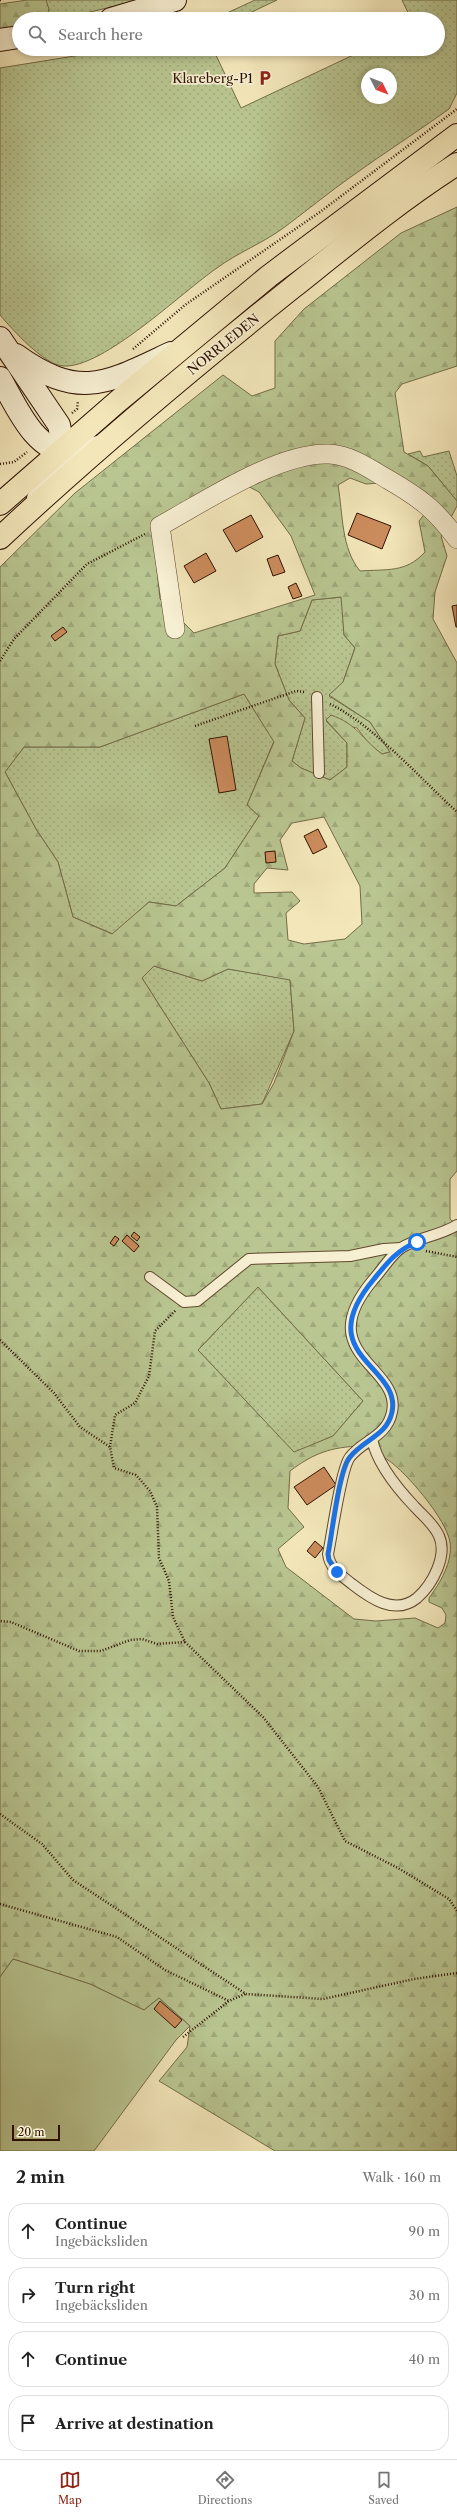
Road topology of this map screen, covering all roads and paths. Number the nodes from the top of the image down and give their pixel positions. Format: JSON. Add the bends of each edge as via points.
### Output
{"nodes":[{"id":1,"x":175,"y":0,"type":"edge"},
{"id":2,"x":134,"y":12,"type":"edge"},
{"id":3,"x":12,"y":38,"type":"edge"},
{"id":4,"x":0,"y":40,"type":"edge"},
{"id":5,"x":457,"y":109,"type":"edge"},
{"id":6,"x":457,"y":135,"type":"edge"},
{"id":7,"x":457,"y":164,"type":"edge"},
{"id":8,"x":4,"y":344,"type":"edge"},
{"id":9,"x":181,"y":349,"type":"junction"},
{"id":10,"x":129,"y":351,"type":"dead end"},
{"id":11,"x":0,"y":378,"type":"edge"},
{"id":12,"x":79,"y":384,"type":"junction"},
{"id":13,"x":59,"y":425,"type":"junction"},
{"id":14,"x":41,"y":440,"type":"junction"},
{"id":15,"x":98,"y":447,"type":"junction"},
{"id":16,"x":60,"y":451,"type":"junction"},
{"id":17,"x":0,"y":464,"type":"edge"},
{"id":18,"x":0,"y":504,"type":"edge"},
{"id":19,"x":31,"y":509,"type":"junction"},
{"id":20,"x":160,"y":526,"type":"junction"},
{"id":21,"x":0,"y":538,"type":"edge"},
{"id":22,"x":457,"y":539,"type":"edge"},
{"id":23,"x":175,"y":629,"type":"dead end"},
{"id":24,"x":0,"y":661,"type":"edge"},
{"id":25,"x":317,"y":698,"type":"junction"},
{"id":26,"x":195,"y":726,"type":"dead end"},
{"id":27,"x":319,"y":773,"type":"dead end"},
{"id":28,"x":457,"y":812,"type":"edge"},
{"id":29,"x":457,"y":1225,"type":"edge"},
{"id":30,"x":417,"y":1242,"type":"junction"},
{"id":31,"x":401,"y":1248,"type":"junction"},
{"id":32,"x":457,"y":1257,"type":"edge"},
{"id":33,"x":150,"y":1278,"type":"dead end"},
{"id":34,"x":184,"y":1302,"type":"junction"},
{"id":35,"x":0,"y":1340,"type":"edge"},
{"id":36,"x":372,"y":1439,"type":"junction"},
{"id":37,"x":110,"y":1447,"type":"junction"},
{"id":38,"x":0,"y":1621,"type":"edge"},
{"id":39,"x":185,"y":1642,"type":"junction"},
{"id":40,"x":0,"y":1814,"type":"edge"},
{"id":41,"x":0,"y":1904,"type":"edge"},
{"id":42,"x":457,"y":1911,"type":"edge"},
{"id":43,"x":457,"y":1973,"type":"edge"},
{"id":44,"x":246,"y":1994,"type":"junction"},
{"id":45,"x":229,"y":2001,"type":"junction"},
{"id":46,"x":183,"y":2037,"type":"dead end"}],
"edges":[{"from":1,"to":2,"type":"main road"},
{"from":3,"to":4,"type":"main road"},
{"from":5,"to":10,"type":"path","via":[[320,212],[185,305]]},
{"from":6,"to":9,"type":"highway","name":"NORRLEDEN","via":[[278,268]]},
{"from":7,"to":15,"type":"highway","name":"NORRLEDEN","via":[[368,228]]},
{"from":8,"to":12,"type":"main road","via":[[50,376]]},
{"from":8,"to":13,"type":"main road"},
{"from":9,"to":12,"type":"main road","via":[[120,377],[97,383]]},
{"from":9,"to":16,"type":"highway","name":"NORRLEDEN"},
{"from":11,"to":14,"type":"main road","via":[[30,428]]},
{"from":12,"to":13,"type":"path","via":[[76,409]]},
{"from":13,"to":16,"type":"main road","via":[[62,436]]},
{"from":14,"to":16,"type":"main road"},
{"from":14,"to":17,"type":"path","via":[[14,462]]},
{"from":15,"to":16,"type":"main road","via":[[71,453]]},
{"from":15,"to":19,"type":"highway","name":"NORRLEDEN"},
{"from":16,"to":18,"type":"highway","name":"NORRLEDEN"},
{"from":16,"to":19,"type":"main road","via":[[53,476]]},
{"from":19,"to":21,"type":"highway","name":"NORRLEDEN"},
{"from":20,"to":22,"type":"street","via":[[279,464],[312,455],[329,454],[358,461],[426,503],[441,517]]},
{"from":20,"to":23,"type":"street"},
{"from":20,"to":24,"type":"path","via":[[87,564],[14,639]]},
{"from":25,"to":26,"type":"path","via":[[296,691]]},
{"from":25,"to":27,"type":"lane"},
{"from":25,"to":28,"type":"path","via":[[343,710],[364,726]]},
{"from":29,"to":30,"type":"lane"},
{"from":30,"to":31,"type":"lane"},
{"from":30,"to":32,"type":"path","via":[[417,1250]]},
{"from":31,"to":34,"type":"lane","via":[[350,1256],[249,1259],[197,1301]]},
{"from":31,"to":36,"type":"lane","via":[[360,1298],[352,1315],[350,1327],[358,1350],[381,1378],[390,1394],[392,1404],[390,1418],[384,1430]]},
{"from":33,"to":34,"type":"lane"},
{"from":34,"to":37,"type":"path","via":[[155,1331],[149,1376],[136,1403],[115,1415]]},
{"from":35,"to":37,"type":"path","via":[[54,1393],[80,1428]]},
{"from":36,"to":36,"type":"lane","via":[[379,1458],[392,1479],[440,1537],[438,1567],[427,1587],[411,1602],[387,1604],[374,1600],[337,1572],[329,1560],[328,1554],[345,1470],[350,1457]]},
{"from":37,"to":39,"type":"path","via":[[114,1468],[136,1475],[150,1491],[157,1507],[159,1558],[169,1581],[173,1617]]},
{"from":38,"to":39,"type":"path","via":[[11,1622],[79,1651],[101,1651],[130,1640],[142,1639],[157,1644]]},
{"from":39,"to":42,"type":"path","via":[[263,1717],[318,1787],[345,1841],[398,1868],[449,1899]]},
{"from":40,"to":44,"type":"path","via":[[42,1844],[73,1880]]},
{"from":41,"to":45,"type":"path","via":[[117,1937],[165,1970]]},
{"from":43,"to":44,"type":"path","via":[[414,1979],[323,1999]]},
{"from":44,"to":45,"type":"path"},
{"from":45,"to":46,"type":"path"}]}
